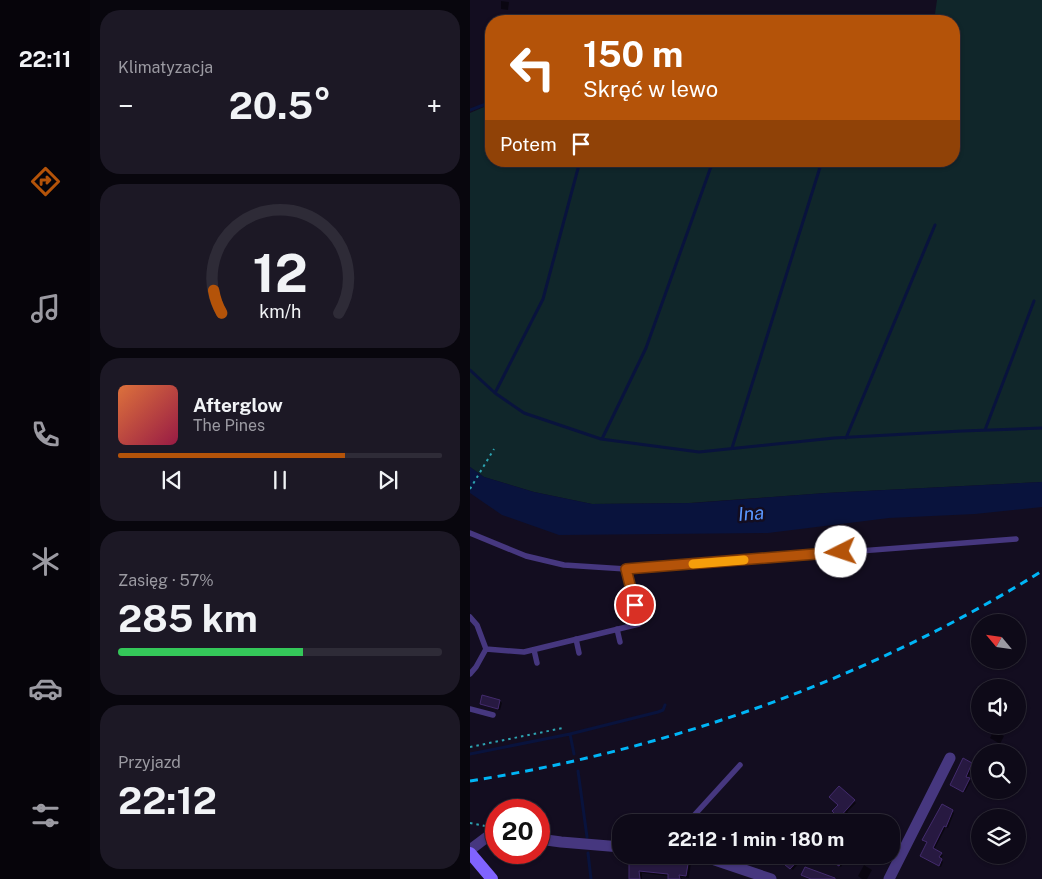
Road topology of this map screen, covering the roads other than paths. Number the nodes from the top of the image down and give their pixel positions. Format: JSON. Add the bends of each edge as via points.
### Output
{"nodes":[{"id":1,"x":470,"y":533,"type":"edge"},
{"id":2,"x":1016,"y":539,"type":"dead end"},
{"id":3,"x":626,"y":569,"type":"junction"},
{"id":4,"x":470,"y":617,"type":"edge"},
{"id":5,"x":617,"y":629,"type":"junction"},
{"id":6,"x":576,"y":639,"type":"junction"},
{"id":7,"x":620,"y":642,"type":"dead end"},
{"id":8,"x":486,"y":650,"type":"junction"},
{"id":9,"x":534,"y":650,"type":"junction"},
{"id":10,"x":579,"y":653,"type":"dead end"},
{"id":11,"x":537,"y":663,"type":"dead end"},
{"id":12,"x":470,"y":674,"type":"edge"},
{"id":13,"x":470,"y":709,"type":"edge"},
{"id":14,"x":493,"y":715,"type":"dead end"},
{"id":15,"x":950,"y":758,"type":"dead end"},
{"id":16,"x":740,"y":765,"type":"dead end"},
{"id":17,"x":695,"y":814,"type":"edge"},
{"id":18,"x":485,"y":839,"type":"edge"},
{"id":19,"x":550,"y":840,"type":"edge"},
{"id":20,"x":612,"y":846,"type":"edge"},
{"id":21,"x":470,"y":852,"type":"edge"},
{"id":22,"x":727,"y":864,"type":"edge"},
{"id":23,"x":492,"y":879,"type":"edge"},
{"id":24,"x":771,"y":879,"type":"edge"},
{"id":25,"x":889,"y":879,"type":"edge"}],
"edges":[{"from":1,"to":3,"type":"lane","via":[[526,556],[564,565]]},
{"from":2,"to":3,"type":"lane"},
{"from":3,"to":5,"type":"lane","via":[[639,624]]},
{"from":4,"to":8,"type":"lane","via":[[477,625]]},
{"from":5,"to":6,"type":"lane"},
{"from":5,"to":7,"type":"lane"},
{"from":6,"to":9,"type":"lane"},
{"from":6,"to":10,"type":"lane"},
{"from":8,"to":9,"type":"lane"},
{"from":8,"to":12,"type":"lane"},
{"from":9,"to":11,"type":"lane"},
{"from":13,"to":14,"type":"lane"},
{"from":15,"to":25,"type":"street"},
{"from":16,"to":17,"type":"lane"},
{"from":18,"to":21,"type":"street"},
{"from":19,"to":20,"type":"street"},
{"from":21,"to":23,"type":"main road"},
{"from":22,"to":24,"type":"street"}]}
